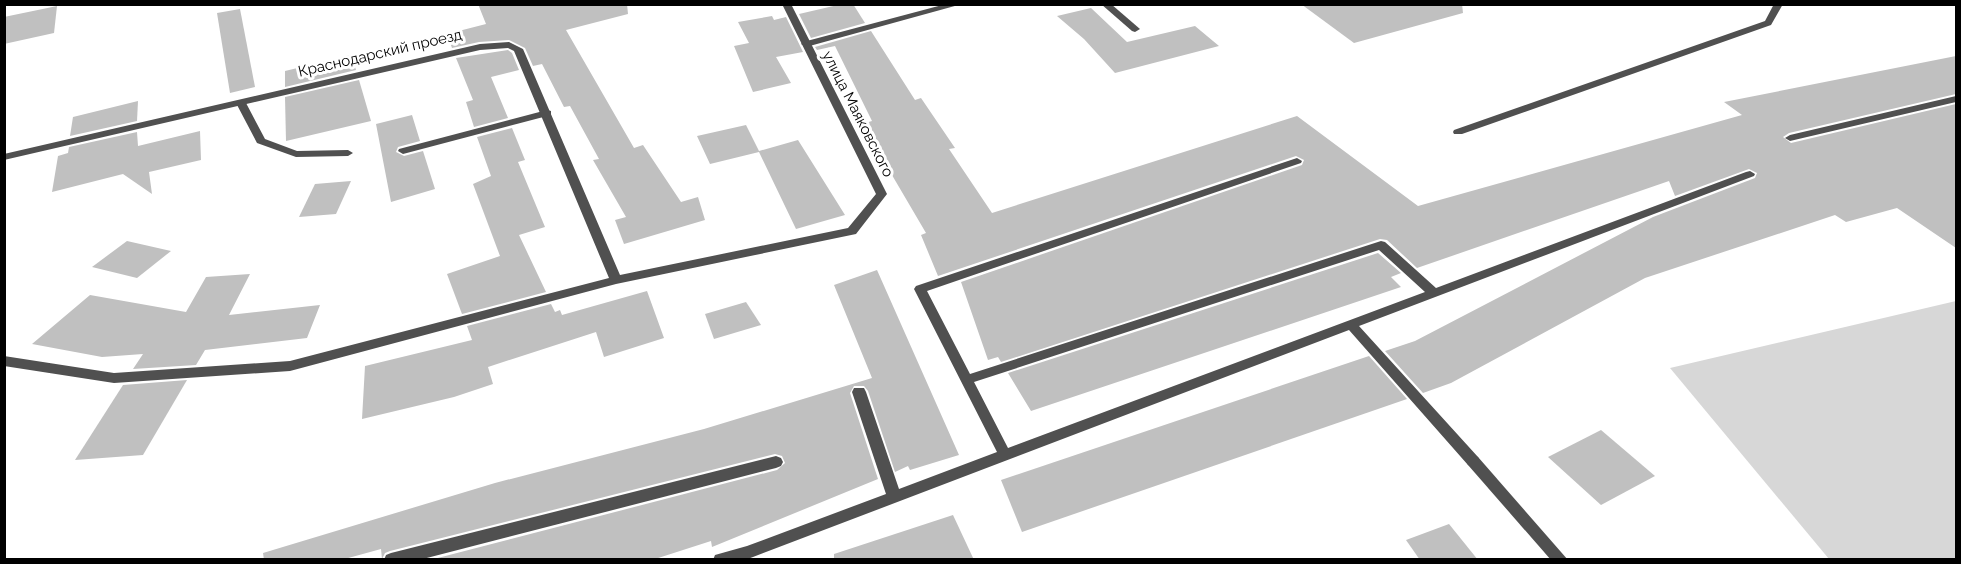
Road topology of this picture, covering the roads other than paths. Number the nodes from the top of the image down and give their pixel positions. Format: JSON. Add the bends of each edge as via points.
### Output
{"nodes":[{"id":1,"x":786,"y":4,"type":"edge"},
{"id":2,"x":958,"y":4,"type":"edge"},
{"id":3,"x":1105,"y":4,"type":"edge"},
{"id":4,"x":1779,"y":4,"type":"edge"},
{"id":5,"x":1135,"y":29,"type":"dead end"},
{"id":6,"x":806,"y":44,"type":"junction"},
{"id":7,"x":1956,"y":99,"type":"edge"},
{"id":8,"x":241,"y":103,"type":"junction"},
{"id":9,"x":547,"y":113,"type":"junction"},
{"id":10,"x":1458,"y":132,"type":"dead end"},
{"id":11,"x":1790,"y":138,"type":"dead end"},
{"id":12,"x":403,"y":151,"type":"dead end"},
{"id":13,"x":348,"y":153,"type":"dead end"},
{"id":14,"x":4,"y":157,"type":"edge"},
{"id":15,"x":1297,"y":161,"type":"dead end"},
{"id":16,"x":1750,"y":174,"type":"dead end"},
{"id":17,"x":615,"y":280,"type":"junction"},
{"id":18,"x":1434,"y":293,"type":"junction"},
{"id":19,"x":1351,"y":325,"type":"junction"},
{"id":20,"x":4,"y":361,"type":"edge"},
{"id":21,"x":966,"y":380,"type":"junction"},
{"id":22,"x":859,"y":392,"type":"dead end"},
{"id":23,"x":1005,"y":454,"type":"junction"},
{"id":24,"x":776,"y":462,"type":"dead end"},
{"id":25,"x":894,"y":497,"type":"junction"},
{"id":26,"x":391,"y":560,"type":"edge"},
{"id":27,"x":720,"y":560,"type":"edge"},
{"id":28,"x":1561,"y":560,"type":"edge"}],
"edges":[{"from":1,"to":6,"type":"street","name":"улица Маяковского"},
{"from":2,"to":6,"type":"street"},
{"from":3,"to":5,"type":"street"},
{"from":4,"to":10,"type":"street","via":[[1768,23]]},
{"from":6,"to":17,"type":"street","name":"улица Маяковского","via":[[882,194],[852,231]]},
{"from":7,"to":11,"type":"street"},
{"from":8,"to":9,"type":"street","name":"Краснодарский проезд","via":[[480,47],[509,45],[518,49]]},
{"from":8,"to":13,"type":"street","via":[[261,141],[296,154]]},
{"from":8,"to":14,"type":"street","name":"Краснодарский проезд"},
{"from":9,"to":12,"type":"street"},
{"from":9,"to":17,"type":"street","name":"Краснодарский проезд"},
{"from":15,"to":21,"type":"street","via":[[920,289]]},
{"from":16,"to":18,"type":"street"},
{"from":17,"to":20,"type":"street","via":[[290,366],[114,378]]},
{"from":18,"to":19,"type":"street"},
{"from":18,"to":21,"type":"street","via":[[1381,245]]},
{"from":19,"to":23,"type":"street"},
{"from":19,"to":28,"type":"street"},
{"from":21,"to":23,"type":"street"},
{"from":22,"to":25,"type":"street"},
{"from":23,"to":25,"type":"street"},
{"from":24,"to":26,"type":"street"},
{"from":25,"to":27,"type":"street"}]}
